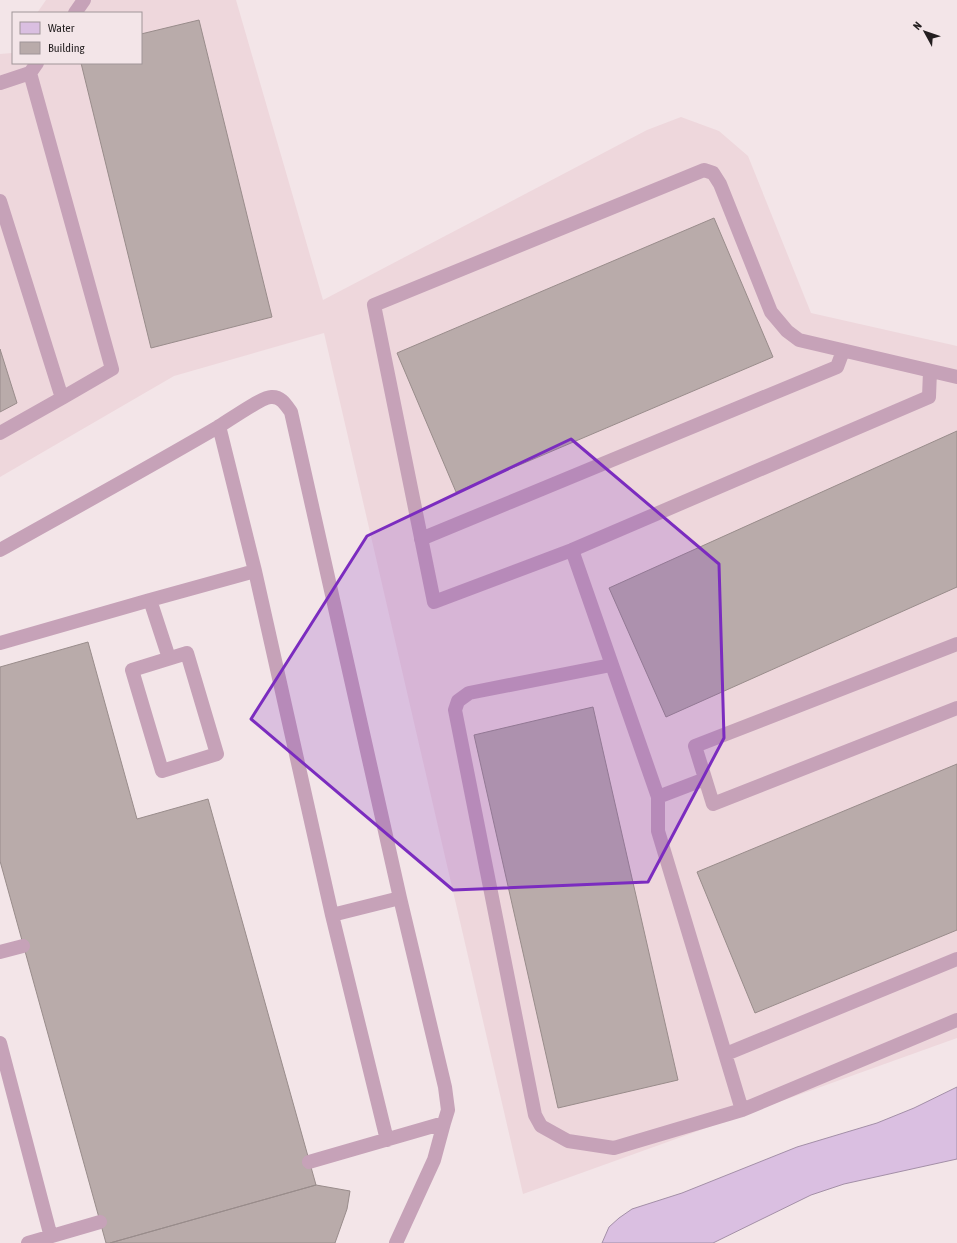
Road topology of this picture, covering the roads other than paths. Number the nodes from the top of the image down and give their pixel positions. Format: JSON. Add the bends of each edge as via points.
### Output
{"nodes":[{"id":1,"x":84,"y":0,"type":"edge"},
{"id":2,"x":76,"y":12,"type":"edge"},
{"id":3,"x":33,"y":68,"type":"edge"},
{"id":4,"x":0,"y":83,"type":"edge"},
{"id":5,"x":0,"y":201,"type":"edge"},
{"id":6,"x":843,"y":350,"type":"junction"},
{"id":7,"x":930,"y":371,"type":"junction"},
{"id":8,"x":957,"y":377,"type":"edge"},
{"id":9,"x":62,"y":398,"type":"junction"},
{"id":10,"x":219,"y":426,"type":"junction"},
{"id":11,"x":0,"y":433,"type":"edge"},
{"id":12,"x":421,"y":540,"type":"junction"},
{"id":13,"x":0,"y":550,"type":"edge"},
{"id":14,"x":572,"y":550,"type":"junction"},
{"id":15,"x":255,"y":572,"type":"junction"},
{"id":16,"x":150,"y":600,"type":"junction"},
{"id":17,"x":0,"y":643,"type":"edge"},
{"id":18,"x":957,"y":644,"type":"edge"},
{"id":19,"x":169,"y":658,"type":"junction"},
{"id":20,"x":611,"y":664,"type":"junction"},
{"id":21,"x":957,"y":708,"type":"edge"},
{"id":22,"x":704,"y":778,"type":"junction"},
{"id":23,"x":658,"y":797,"type":"junction"},
{"id":24,"x":400,"y":898,"type":"junction"},
{"id":25,"x":332,"y":915,"type":"junction"},
{"id":26,"x":23,"y":946,"type":"dead end"},
{"id":27,"x":0,"y":952,"type":"edge"},
{"id":28,"x":957,"y":959,"type":"edge"},
{"id":29,"x":957,"y":1020,"type":"edge"},
{"id":30,"x":0,"y":1043,"type":"edge"},
{"id":31,"x":726,"y":1054,"type":"junction"},
{"id":32,"x":742,"y":1110,"type":"junction"},
{"id":33,"x":444,"y":1123,"type":"junction"},
{"id":34,"x":387,"y":1140,"type":"junction"},
{"id":35,"x":309,"y":1162,"type":"dead end"},
{"id":36,"x":100,"y":1222,"type":"dead end"},
{"id":37,"x":51,"y":1236,"type":"junction"},
{"id":38,"x":28,"y":1243,"type":"edge"},
{"id":39,"x":396,"y":1243,"type":"edge"}],
"edges":[{"from":1,"to":2,"type":"lane"},
{"from":3,"to":4,"type":"lane"},
{"from":3,"to":9,"type":"lane","via":[[112,369]]},
{"from":5,"to":9,"type":"lane"},
{"from":6,"to":7,"type":"lane"},
{"from":6,"to":12,"type":"lane","via":[[837,367]]},
{"from":6,"to":12,"type":"lane","via":[[799,340],[777,320],[771,312],[720,184],[713,173],[704,170],[374,305]]},
{"from":7,"to":8,"type":"lane"},
{"from":7,"to":14,"type":"lane","via":[[929,397]]},
{"from":9,"to":11,"type":"lane"},
{"from":10,"to":13,"type":"lane"},
{"from":10,"to":15,"type":"lane"},
{"from":10,"to":24,"type":"lane","via":[[269,397],[278,397],[291,412]]},
{"from":12,"to":14,"type":"lane","via":[[434,602]]},
{"from":14,"to":20,"type":"lane"},
{"from":15,"to":16,"type":"lane"},
{"from":15,"to":25,"type":"lane"},
{"from":16,"to":17,"type":"lane"},
{"from":16,"to":19,"type":"lane"},
{"from":18,"to":22,"type":"lane","via":[[695,746]]},
{"from":19,"to":19,"type":"lane","via":[[187,653],[217,754],[162,771],[132,670]]},
{"from":20,"to":23,"type":"lane"},
{"from":20,"to":32,"type":"lane","via":[[469,693],[458,700],[455,710],[535,1115],[541,1126],[568,1141],[614,1148]]},
{"from":21,"to":22,"type":"lane","via":[[713,804]]},
{"from":22,"to":23,"type":"lane"},
{"from":23,"to":31,"type":"lane","via":[[658,831]]},
{"from":24,"to":25,"type":"lane"},
{"from":24,"to":33,"type":"lane","via":[[445,1087],[448,1110]]},
{"from":25,"to":34,"type":"lane"},
{"from":26,"to":27,"type":"lane"},
{"from":28,"to":31,"type":"lane"},
{"from":29,"to":32,"type":"lane"},
{"from":30,"to":37,"type":"lane"},
{"from":31,"to":32,"type":"lane"},
{"from":33,"to":34,"type":"lane"},
{"from":33,"to":39,"type":"lane","via":[[434,1160]]},
{"from":34,"to":35,"type":"lane"},
{"from":36,"to":37,"type":"lane"},
{"from":37,"to":38,"type":"lane"}]}
